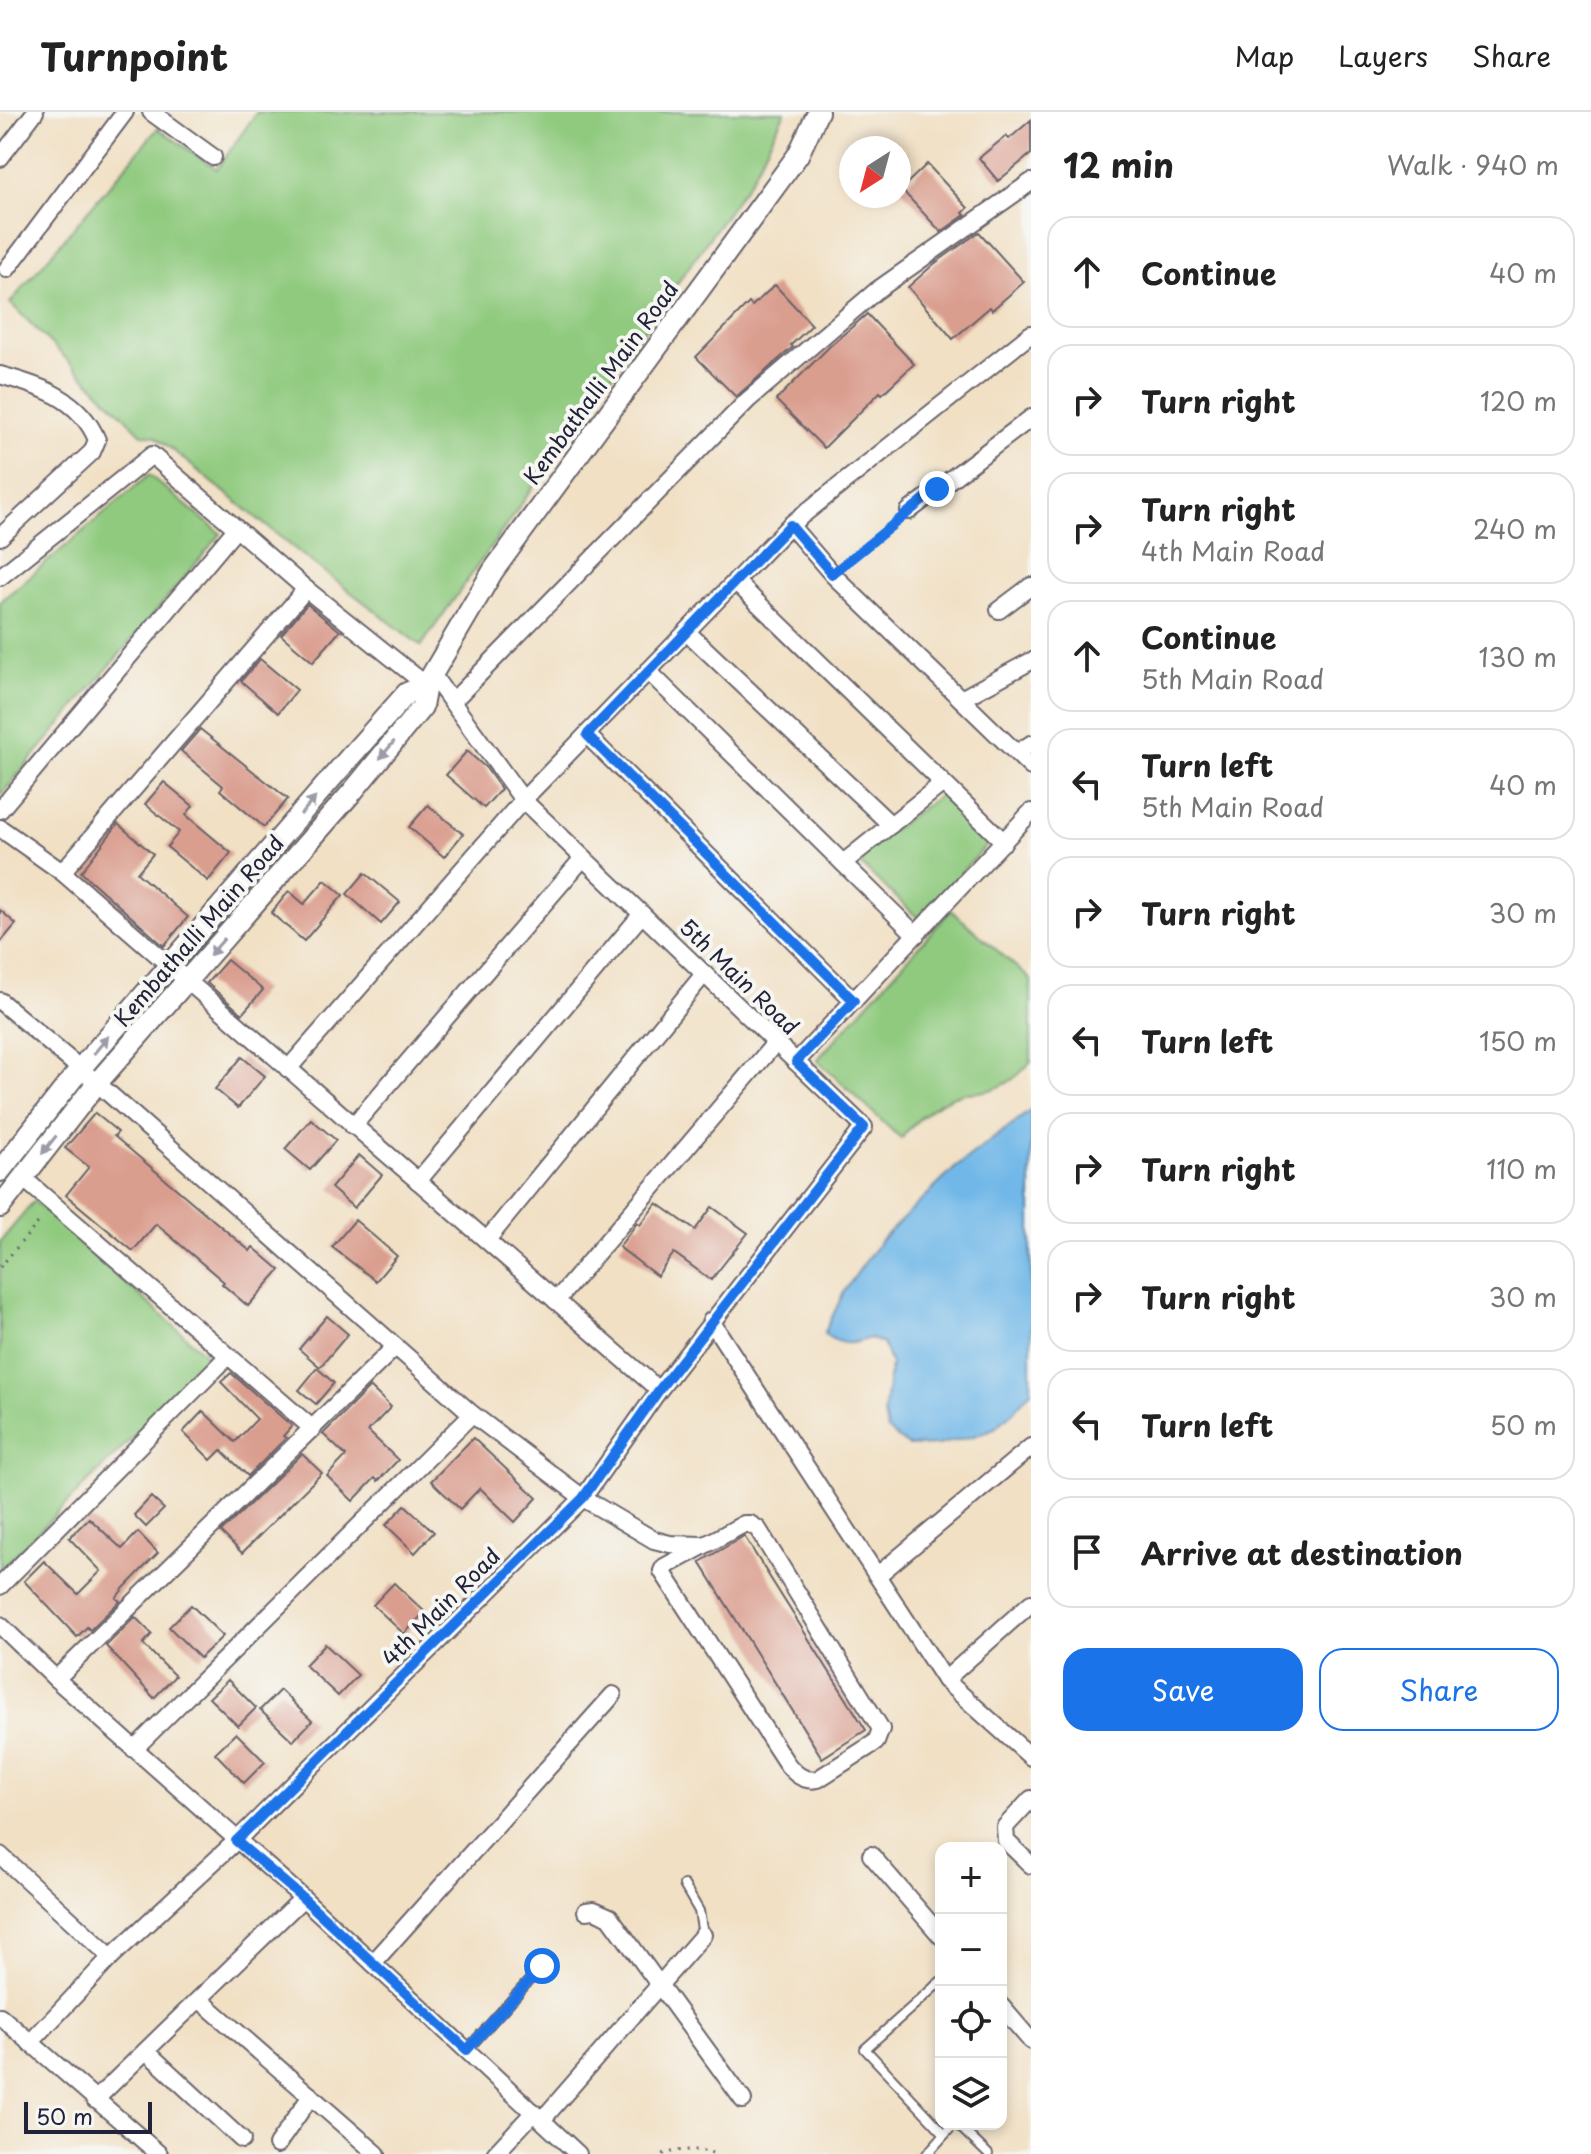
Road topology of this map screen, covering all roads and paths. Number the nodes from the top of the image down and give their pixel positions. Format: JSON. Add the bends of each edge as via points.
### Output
{"nodes":[{"id":1,"x":35,"y":112,"type":"edge"},
{"id":2,"x":125,"y":112,"type":"edge"},
{"id":3,"x":151,"y":112,"type":"edge"},
{"id":4,"x":818,"y":112,"type":"edge"},
{"id":5,"x":213,"y":157,"type":"dead end"},
{"id":6,"x":0,"y":158,"type":"edge"},
{"id":7,"x":1031,"y":182,"type":"edge"},
{"id":8,"x":7,"y":269,"type":"dead end"},
{"id":9,"x":1031,"y":334,"type":"edge"},
{"id":10,"x":0,"y":375,"type":"edge"},
{"id":11,"x":1031,"y":418,"type":"edge"},
{"id":12,"x":909,"y":511,"type":"joint"},
{"id":13,"x":790,"y":525,"type":"junction"},
{"id":14,"x":236,"y":529,"type":"junction"},
{"id":15,"x":0,"y":537,"type":"edge"},
{"id":16,"x":832,"y":574,"type":"junction"},
{"id":17,"x":0,"y":577,"type":"edge"},
{"id":18,"x":735,"y":581,"type":"junction"},
{"id":19,"x":1031,"y":586,"type":"edge"},
{"id":20,"x":306,"y":589,"type":"junction"},
{"id":21,"x":999,"y":610,"type":"dead end"},
{"id":22,"x":687,"y":632,"type":"junction"},
{"id":23,"x":1031,"y":661,"type":"edge"},
{"id":24,"x":648,"y":671,"type":"junction"},
{"id":25,"x":430,"y":681,"type":"junction"},
{"id":26,"x":961,"y":699,"type":"junction"},
{"id":27,"x":453,"y":701,"type":"junction"},
{"id":28,"x":587,"y":735,"type":"junction"},
{"id":29,"x":1024,"y":748,"type":"edge"},
{"id":30,"x":1031,"y":767,"type":"edge"},
{"id":31,"x":943,"y":783,"type":"junction"},
{"id":32,"x":523,"y":800,"type":"junction"},
{"id":33,"x":0,"y":810,"type":"edge"},
{"id":34,"x":1031,"y":812,"type":"edge"},
{"id":35,"x":891,"y":825,"type":"junction"},
{"id":36,"x":0,"y":828,"type":"edge"},
{"id":37,"x":1004,"y":842,"type":"junction"},
{"id":38,"x":583,"y":858,"type":"junction"},
{"id":39,"x":843,"y":863,"type":"junction"},
{"id":40,"x":62,"y":872,"type":"junction"},
{"id":41,"x":642,"y":914,"type":"junction"},
{"id":42,"x":916,"y":935,"type":"junction"},
{"id":43,"x":169,"y":965,"type":"junction"},
{"id":44,"x":704,"y":974,"type":"junction"},
{"id":45,"x":188,"y":981,"type":"junction"},
{"id":46,"x":0,"y":1001,"type":"edge"},
{"id":47,"x":854,"y":1001,"type":"junction"},
{"id":48,"x":776,"y":1042,"type":"junction"},
{"id":49,"x":796,"y":1062,"type":"junction"},
{"id":50,"x":80,"y":1069,"type":"junction"},
{"id":51,"x":288,"y":1069,"type":"junction"},
{"id":52,"x":97,"y":1083,"type":"junction"},
{"id":53,"x":353,"y":1126,"type":"junction"},
{"id":54,"x":0,"y":1171,"type":"edge"},
{"id":55,"x":23,"y":1178,"type":"junction"},
{"id":56,"x":418,"y":1181,"type":"junction"},
{"id":57,"x":0,"y":1207,"type":"edge"},
{"id":58,"x":38,"y":1223,"type":"dead end"},
{"id":59,"x":487,"y":1240,"type":"junction"},
{"id":60,"x":0,"y":1267,"type":"edge"},
{"id":61,"x":556,"y":1301,"type":"junction"},
{"id":62,"x":711,"y":1321,"type":"junction"},
{"id":63,"x":395,"y":1347,"type":"junction"},
{"id":64,"x":227,"y":1357,"type":"junction"},
{"id":65,"x":659,"y":1390,"type":"junction"},
{"id":66,"x":472,"y":1414,"type":"junction"},
{"id":67,"x":313,"y":1429,"type":"junction"},
{"id":68,"x":1031,"y":1447,"type":"edge"},
{"id":69,"x":583,"y":1498,"type":"junction"},
{"id":70,"x":702,"y":1545,"type":"junction"},
{"id":71,"x":878,"y":1575,"type":"junction"},
{"id":72,"x":0,"y":1586,"type":"edge"},
{"id":73,"x":1031,"y":1603,"type":"edge"},
{"id":74,"x":0,"y":1625,"type":"edge"},
{"id":75,"x":56,"y":1679,"type":"junction"},
{"id":76,"x":945,"y":1680,"type":"junction"},
{"id":77,"x":613,"y":1695,"type":"dead end"},
{"id":78,"x":134,"y":1749,"type":"junction"},
{"id":79,"x":1031,"y":1757,"type":"edge"},
{"id":80,"x":1031,"y":1799,"type":"edge"},
{"id":81,"x":236,"y":1841,"type":"junction"},
{"id":82,"x":0,"y":1855,"type":"edge"},
{"id":83,"x":871,"y":1855,"type":"dead end"},
{"id":84,"x":1031,"y":1865,"type":"edge"},
{"id":85,"x":684,"y":1885,"type":"dead end"},
{"id":86,"x":303,"y":1898,"type":"junction"},
{"id":87,"x":586,"y":1911,"type":"dead end"},
{"id":88,"x":935,"y":1929,"type":"edge"},
{"id":89,"x":703,"y":1935,"type":"joint"},
{"id":90,"x":111,"y":1957,"type":"junction"},
{"id":91,"x":373,"y":1963,"type":"junction"},
{"id":92,"x":542,"y":1966,"type":"dead end"},
{"id":93,"x":660,"y":1985,"type":"junction"},
{"id":94,"x":935,"y":1986,"type":"edge"},
{"id":95,"x":199,"y":1999,"type":"junction"},
{"id":96,"x":1007,"y":2013,"type":"edge"},
{"id":97,"x":0,"y":2016,"type":"edge"},
{"id":98,"x":1031,"y":2041,"type":"edge"},
{"id":99,"x":30,"y":2043,"type":"junction"},
{"id":100,"x":467,"y":2050,"type":"junction"},
{"id":101,"x":146,"y":2051,"type":"junction"},
{"id":102,"x":311,"y":2096,"type":"junction"},
{"id":103,"x":95,"y":2100,"type":"junction"},
{"id":104,"x":743,"y":2100,"type":"dead end"},
{"id":105,"x":538,"y":2116,"type":"junction"},
{"id":106,"x":949,"y":2130,"type":"edge"},
{"id":107,"x":962,"y":2130,"type":"edge"},
{"id":108,"x":945,"y":2134,"type":"junction"},
{"id":109,"x":242,"y":2140,"type":"dead end"},
{"id":110,"x":277,"y":2145,"type":"dead end"},
{"id":111,"x":159,"y":2154,"type":"edge"},
{"id":112,"x":377,"y":2154,"type":"edge"},
{"id":113,"x":495,"y":2154,"type":"edge"},
{"id":114,"x":578,"y":2154,"type":"edge"},
{"id":115,"x":663,"y":2154,"type":"edge"},
{"id":116,"x":716,"y":2154,"type":"edge"},
{"id":117,"x":927,"y":2154,"type":"edge"},
{"id":118,"x":988,"y":2154,"type":"edge"}],
"edges":[{"from":1,"to":6,"type":"street"},
{"from":2,"to":8,"type":"street"},
{"from":3,"to":5,"type":"street"},
{"from":4,"to":25,"type":"street","name":"Kembathalli Main Road","via":[[798,155],[493,571]]},
{"from":7,"to":27,"type":"street","via":[[876,291],[748,400]]},
{"from":9,"to":13,"type":"street"},
{"from":10,"to":15,"type":"street","via":[[52,391],[83,417],[97,440],[92,452]]},
{"from":11,"to":12,"type":"street"},
{"from":12,"to":16,"type":"path"},
{"from":13,"to":16,"type":"street"},
{"from":13,"to":18,"type":"street"},
{"from":14,"to":17,"type":"street","name":"5th Main Road","via":[[152,455]]},
{"from":14,"to":20,"type":"street","name":"5th Main Road"},
{"from":14,"to":33,"type":"street"},
{"from":16,"to":26,"type":"street"},
{"from":18,"to":22,"type":"street"},
{"from":18,"to":31,"type":"street"},
{"from":19,"to":21,"type":"street"},
{"from":20,"to":25,"type":"street","name":"5th Main Road"},
{"from":20,"to":40,"type":"street"},
{"from":22,"to":24,"type":"street"},
{"from":22,"to":35,"type":"street"},
{"from":23,"to":26,"type":"street"},
{"from":24,"to":28,"type":"street"},
{"from":24,"to":39,"type":"street"},
{"from":25,"to":27,"type":"street","name":"5th Main Road"},
{"from":43,"to":25,"type":"street","name":"Kembathalli Main Road","one_way":true,"via":[[407,693]]},
{"from":25,"to":45,"type":"street","name":"Kembathalli Main Road","one_way":true,"via":[[422,707]]},
{"from":26,"to":29,"type":"street"},
{"from":27,"to":32,"type":"street","name":"5th Main Road"},
{"from":28,"to":32,"type":"street"},
{"from":28,"to":47,"type":"street"},
{"from":29,"to":30,"type":"street"},
{"from":31,"to":35,"type":"street"},
{"from":31,"to":37,"type":"street"},
{"from":32,"to":38,"type":"street","name":"5th Main Road"},
{"from":32,"to":51,"type":"street"},
{"from":34,"to":37,"type":"street"},
{"from":35,"to":39,"type":"street"},
{"from":36,"to":40,"type":"street"},
{"from":37,"to":42,"type":"street"},
{"from":38,"to":41,"type":"street","name":"5th Main Road"},
{"from":38,"to":53,"type":"street"},
{"from":39,"to":42,"type":"street"},
{"from":40,"to":43,"type":"street"},
{"from":41,"to":44,"type":"street","name":"5th Main Road"},
{"from":41,"to":56,"type":"street"},
{"from":42,"to":47,"type":"street"},
{"from":43,"to":45,"type":"street"},
{"from":50,"to":43,"type":"street","name":"Kembathalli Main Road","one_way":true},
{"from":44,"to":48,"type":"street","name":"5th Main Road"},
{"from":44,"to":59,"type":"street"},
{"from":45,"to":51,"type":"street"},
{"from":45,"to":52,"type":"street","name":"Kembathalli Main Road"},
{"from":46,"to":50,"type":"street"},
{"from":47,"to":49,"type":"street"},
{"from":48,"to":49,"type":"street","name":"5th Main Road"},
{"from":48,"to":61,"type":"street"},
{"from":49,"to":62,"type":"street","name":"5th Main Road","via":[[864,1127]]},
{"from":50,"to":52,"type":"street"},
{"from":50,"to":54,"type":"street","name":"Kembathalli Main Road"},
{"from":51,"to":53,"type":"street"},
{"from":52,"to":55,"type":"street","name":"Kembathalli Main Road","one_way":true},
{"from":52,"to":63,"type":"street"},
{"from":53,"to":56,"type":"street"},
{"from":55,"to":57,"type":"street","name":"Kembathalli Main Road"},
{"from":55,"to":64,"type":"street"},
{"from":56,"to":59,"type":"street"},
{"from":58,"to":60,"type":"path"},
{"from":59,"to":61,"type":"street"},
{"from":61,"to":65,"type":"street"},
{"from":62,"to":65,"type":"street","name":"5th Main Road"},
{"from":62,"to":71,"type":"street"},
{"from":63,"to":66,"type":"street"},
{"from":63,"to":67,"type":"street"},
{"from":64,"to":67,"type":"street"},
{"from":64,"to":72,"type":"street"},
{"from":65,"to":69,"type":"street","name":"4th Main Road"},
{"from":66,"to":69,"type":"street"},
{"from":66,"to":78,"type":"street"},
{"from":67,"to":75,"type":"street"},
{"from":68,"to":71,"type":"street"},
{"from":69,"to":70,"type":"street","via":[[654,1540]]},
{"from":69,"to":81,"type":"street","name":"4th Main Road"},
{"from":70,"to":70,"type":"street","via":[[744,1524],[758,1529],[881,1729],[876,1742],[818,1779],[793,1772],[662,1571]]},
{"from":71,"to":76,"type":"street"},
{"from":73,"to":76,"type":"street"},
{"from":74,"to":75,"type":"street"},
{"from":75,"to":78,"type":"street"},
{"from":76,"to":79,"type":"street"},
{"from":77,"to":91,"type":"street"},
{"from":78,"to":81,"type":"street"},
{"from":80,"to":84,"type":"street","via":[[1005,1827],[1006,1841]]},
{"from":81,"to":86,"type":"street"},
{"from":81,"to":90,"type":"street","name":"4th Main Road"},
{"from":82,"to":90,"type":"street"},
{"from":83,"to":88,"type":"street"},
{"from":85,"to":89,"type":"lane","via":[[699,1911]]},
{"from":86,"to":91,"type":"street"},
{"from":86,"to":95,"type":"street"},
{"from":87,"to":93,"type":"street","via":[[610,1917]]},
{"from":89,"to":93,"type":"street"},
{"from":90,"to":99,"type":"street","name":"4th Main Road"},
{"from":91,"to":100,"type":"street"},
{"from":92,"to":100,"type":"lane"},
{"from":93,"to":104,"type":"street"},
{"from":93,"to":105,"type":"street"},
{"from":94,"to":108,"type":"lane","via":[[865,2049]]},
{"from":95,"to":101,"type":"street"},
{"from":95,"to":102,"type":"street"},
{"from":96,"to":98,"type":"street"},
{"from":97,"to":99,"type":"street"},
{"from":99,"to":103,"type":"street"},
{"from":100,"to":105,"type":"street"},
{"from":101,"to":103,"type":"street"},
{"from":101,"to":109,"type":"street"},
{"from":102,"to":110,"type":"street"},
{"from":102,"to":112,"type":"street"},
{"from":103,"to":111,"type":"street"},
{"from":105,"to":113,"type":"street"},
{"from":105,"to":114,"type":"street"},
{"from":106,"to":108,"type":"lane"},
{"from":107,"to":118,"type":"lane"},
{"from":108,"to":117,"type":"lane"},
{"from":115,"to":116,"type":"path","via":[[700,2149]]}]}
